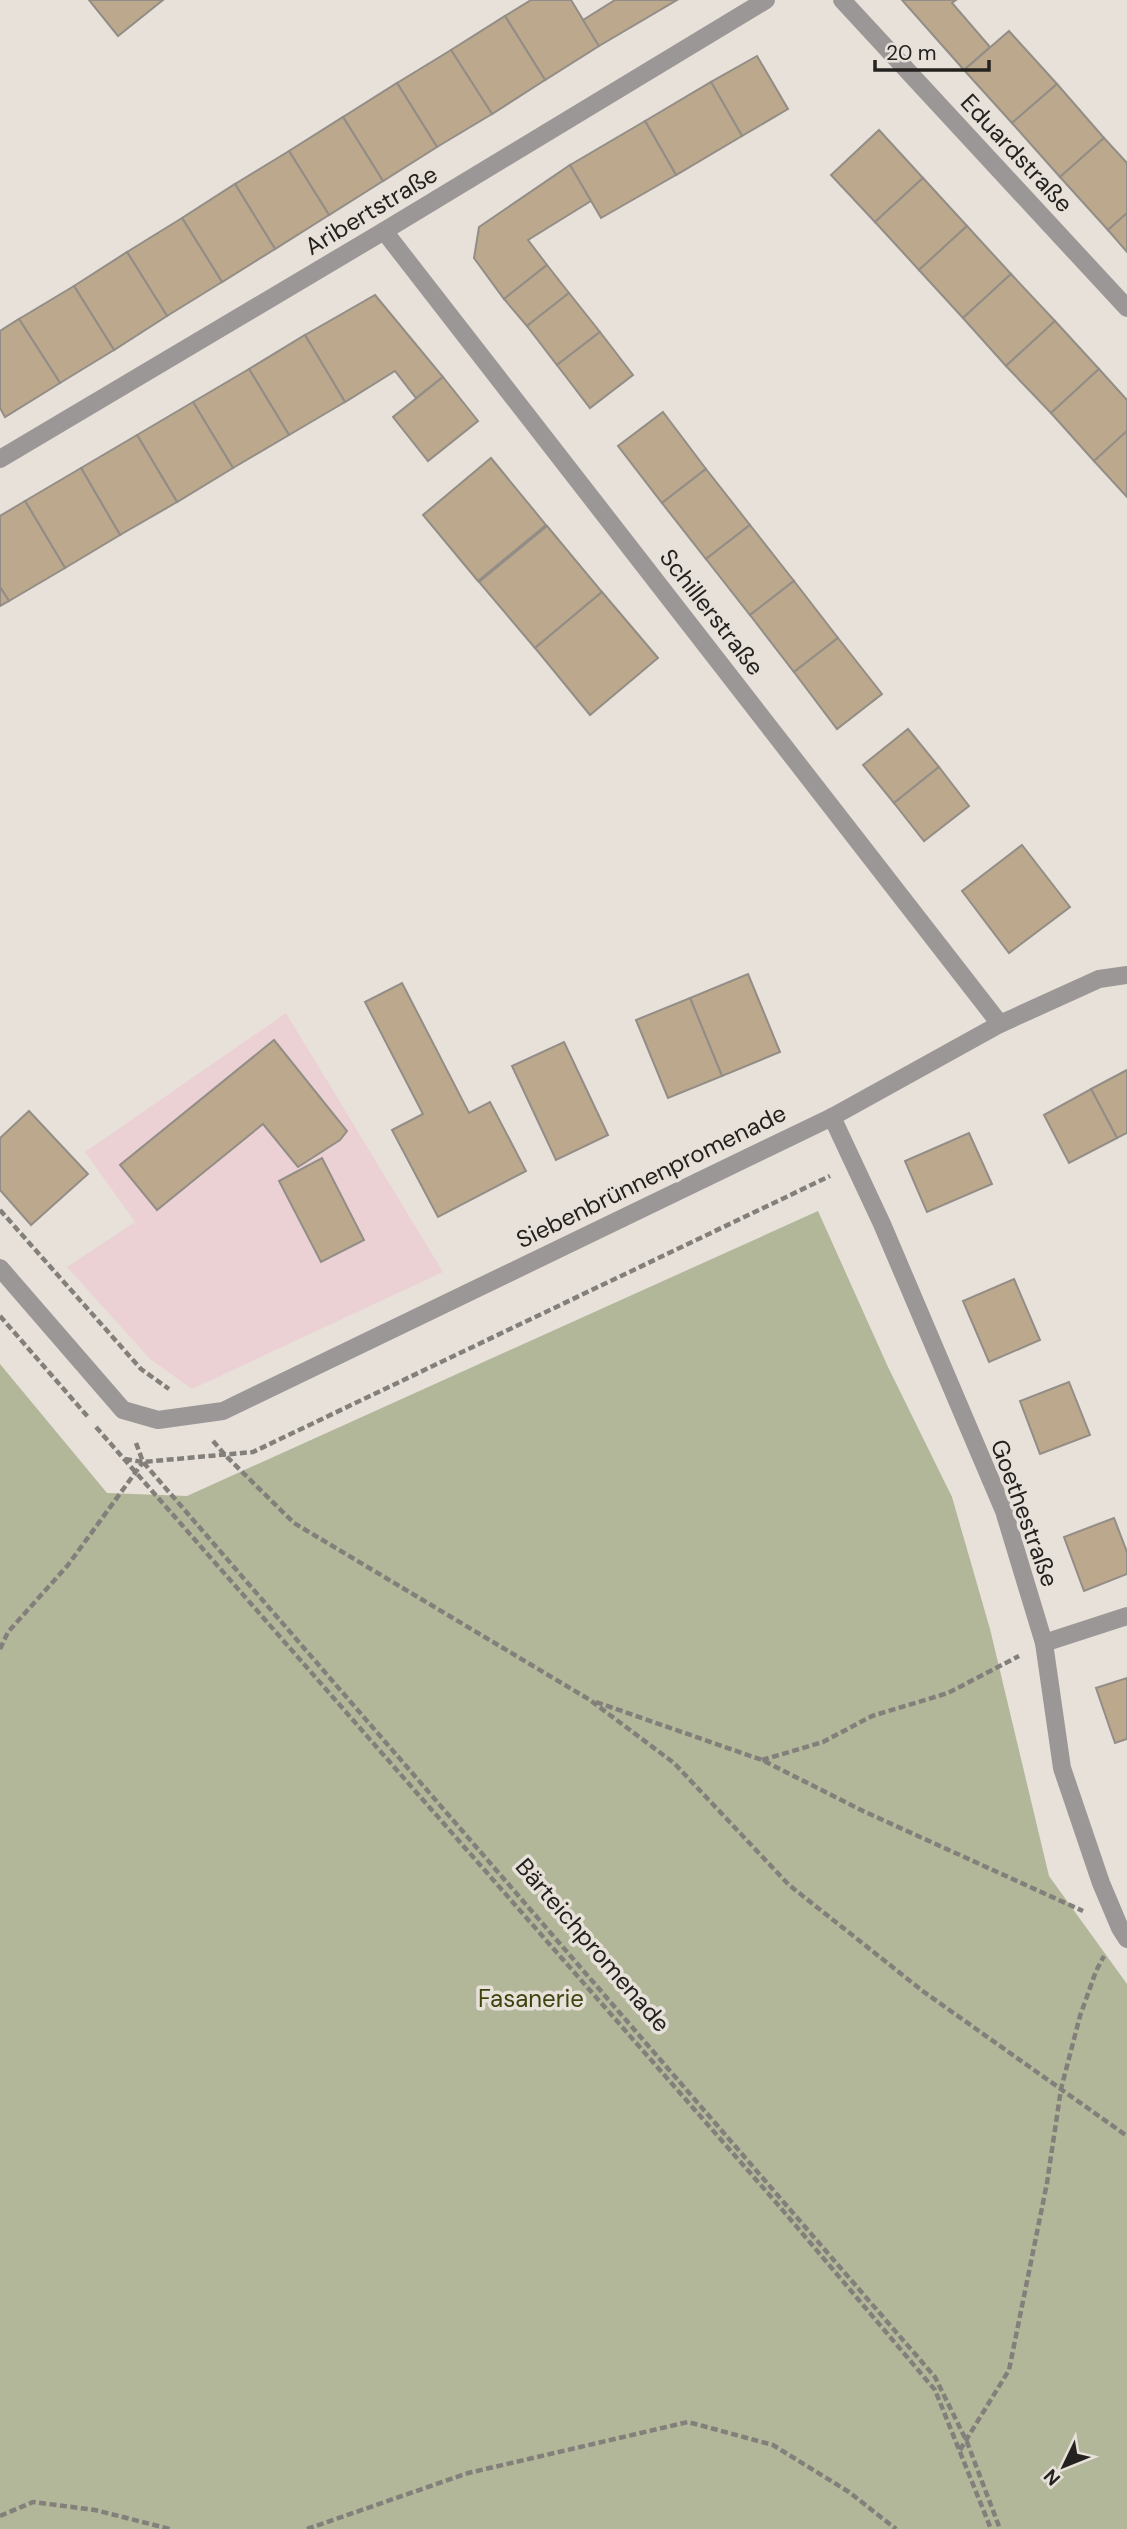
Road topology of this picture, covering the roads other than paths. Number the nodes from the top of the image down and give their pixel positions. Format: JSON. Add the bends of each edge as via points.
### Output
{"nodes":[{"id":1,"x":766,"y":0,"type":"edge"},
{"id":2,"x":842,"y":0,"type":"edge"},
{"id":3,"x":384,"y":231,"type":"junction"},
{"id":4,"x":1127,"y":309,"type":"edge"},
{"id":5,"x":0,"y":459,"type":"edge"},
{"id":6,"x":1127,"y":975,"type":"edge"},
{"id":7,"x":1000,"y":1024,"type":"junction"},
{"id":8,"x":832,"y":1117,"type":"junction"},
{"id":9,"x":0,"y":1268,"type":"edge"},
{"id":10,"x":1127,"y":1616,"type":"edge"},
{"id":11,"x":1044,"y":1643,"type":"junction"},
{"id":12,"x":1123,"y":1933,"type":"edge"}],
"edges":[{"from":1,"to":3,"type":"street","name":"Aribertstraße"},
{"from":2,"to":4,"type":"street","name":"Eduardstraße"},
{"from":3,"to":5,"type":"street","name":"Aribertstraße"},
{"from":3,"to":7,"type":"street","name":"Schillerstraße"},
{"from":6,"to":7,"type":"street","name":"Siebenbrünnenpromenade","via":[[1099,979]]},
{"from":7,"to":8,"type":"street","name":"Siebenbrünnenpromenade"},
{"from":8,"to":9,"type":"street","name":"Siebenbrünnenpromenade","via":[[223,1411],[158,1420],[123,1410]]},
{"from":8,"to":11,"type":"street","name":"Goethestraße","via":[[1004,1511]]},
{"from":10,"to":11,"type":"street"},
{"from":11,"to":12,"type":"street","name":"Goethestraße","via":[[1062,1768]]}]}
